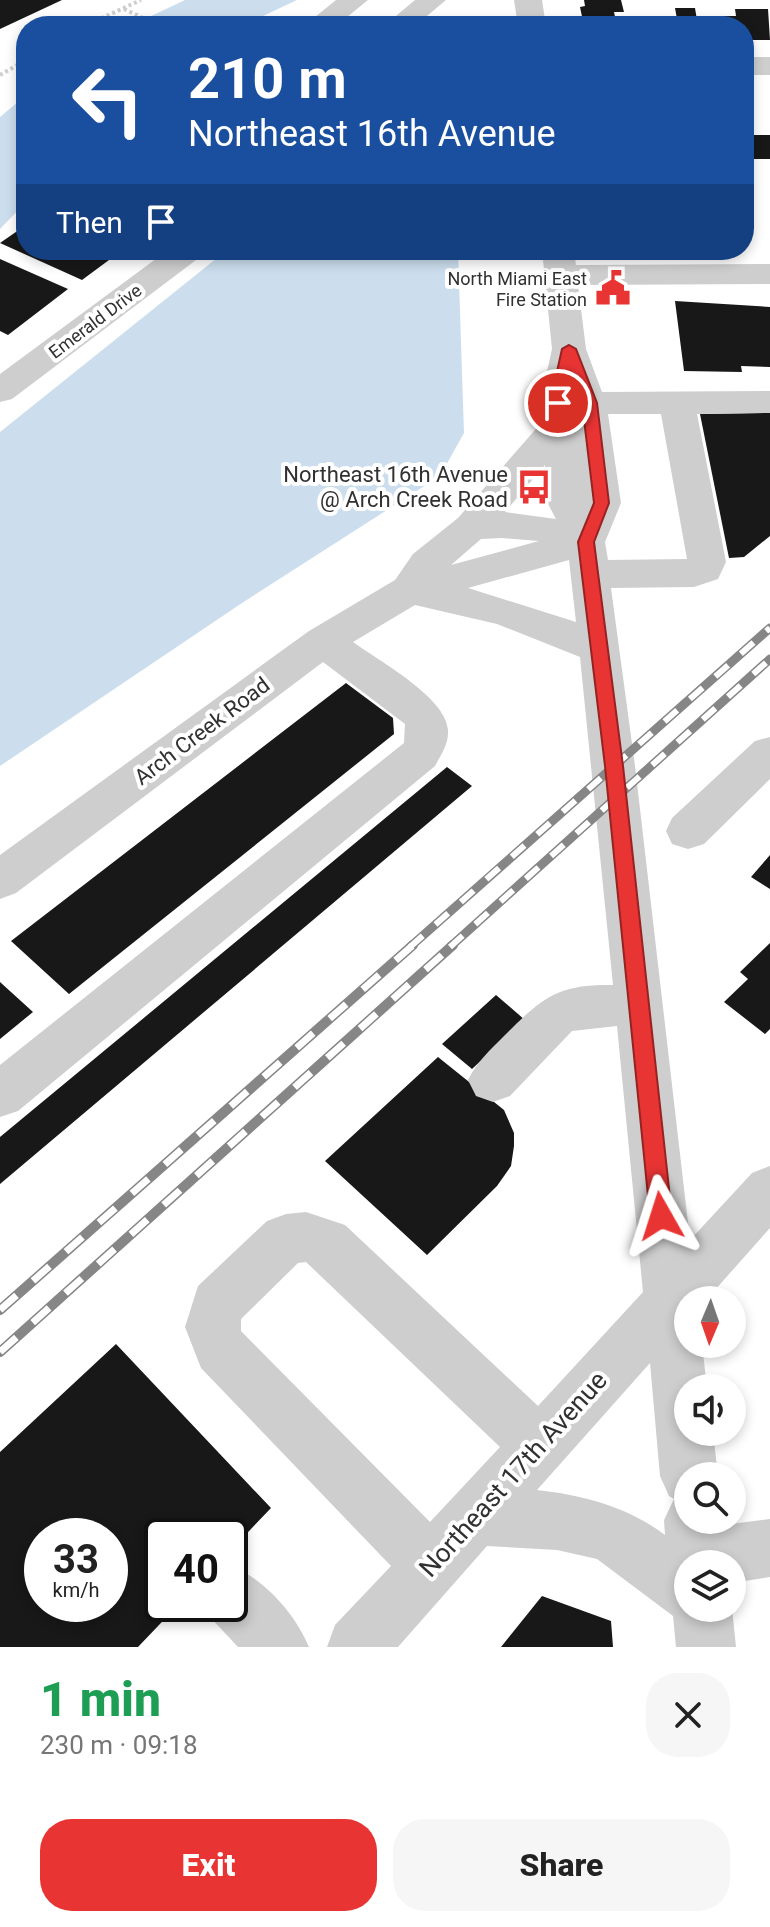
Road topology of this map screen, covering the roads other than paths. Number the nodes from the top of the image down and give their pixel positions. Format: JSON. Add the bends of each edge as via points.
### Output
{"nodes":[{"id":1,"x":354,"y":0,"type":"edge"},
{"id":2,"x":432,"y":0,"type":"edge"},
{"id":3,"x":332,"y":16,"type":"edge"},
{"id":4,"x":411,"y":16,"type":"edge"},
{"id":5,"x":176,"y":260,"type":"edge"},
{"id":6,"x":559,"y":262,"type":"edge"},
{"id":7,"x":770,"y":274,"type":"edge"},
{"id":8,"x":569,"y":349,"type":"junction"},
{"id":9,"x":0,"y":391,"type":"edge"},
{"id":10,"x":770,"y":402,"type":"edge"},
{"id":11,"x":589,"y":403,"type":"junction"},
{"id":12,"x":677,"y":403,"type":"junction"},
{"id":13,"x":559,"y":425,"type":"junction"},
{"id":14,"x":471,"y":527,"type":"junction"},
{"id":15,"x":588,"y":558,"type":"junction"},
{"id":16,"x":409,"y":590,"type":"junction"},
{"id":17,"x":323,"y":641,"type":"junction"},
{"id":18,"x":599,"y":649,"type":"junction"},
{"id":19,"x":770,"y":753,"type":"edge"},
{"id":20,"x":688,"y":831,"type":"dead end"},
{"id":21,"x":0,"y":880,"type":"edge"},
{"id":22,"x":638,"y":1006,"type":"junction"},
{"id":23,"x":493,"y":1080,"type":"dead end"},
{"id":24,"x":0,"y":1095,"type":"edge"},
{"id":25,"x":770,"y":1190,"type":"edge"},
{"id":26,"x":670,"y":1301,"type":"junction"},
{"id":27,"x":539,"y":1446,"type":"junction"},
{"id":28,"x":687,"y":1462,"type":"edge"},
{"id":29,"x":475,"y":1517,"type":"junction"},
{"id":30,"x":770,"y":1548,"type":"edge"},
{"id":31,"x":746,"y":1554,"type":"edge"},
{"id":32,"x":674,"y":1561,"type":"edge"},
{"id":33,"x":431,"y":1565,"type":"junction"},
{"id":34,"x":248,"y":1614,"type":"edge"},
{"id":35,"x":703,"y":1622,"type":"edge"},
{"id":36,"x":279,"y":1647,"type":"edge"},
{"id":37,"x":357,"y":1647,"type":"edge"},
{"id":38,"x":706,"y":1647,"type":"edge"}],
"edges":[{"from":1,"to":3,"type":"street"},
{"from":2,"to":4,"type":"street"},
{"from":5,"to":9,"type":"street","name":"Emerald Drive"},
{"from":6,"to":7,"type":"street"},
{"from":6,"to":8,"type":"street"},
{"from":8,"to":11,"type":"street"},
{"from":8,"to":13,"type":"street"},
{"from":10,"to":12,"type":"street"},
{"from":11,"to":12,"type":"street"},
{"from":11,"to":15,"type":"street","via":[[602,503]]},
{"from":12,"to":15,"type":"street","via":[[707,562],[704,569],[694,573]]},
{"from":13,"to":14,"type":"street","name":"Arch Creek Road"},
{"from":13,"to":15,"type":"street","via":[[567,504]]},
{"from":14,"to":15,"type":"street","via":[[545,527]]},
{"from":14,"to":16,"type":"street","name":"Arch Creek Road","via":[[427,564]]},
{"from":15,"to":16,"type":"street","name":"Arch Creek Road"},
{"from":15,"to":18,"type":"street"},
{"from":16,"to":17,"type":"street","name":"Arch Creek Road"},
{"from":16,"to":18,"type":"street","via":[[458,598],[556,628]]},
{"from":17,"to":21,"type":"street","name":"Arch Creek Road"},
{"from":17,"to":24,"type":"street","via":[[423,715],[427,742],[420,754]]},
{"from":18,"to":22,"type":"street"},
{"from":19,"to":20,"type":"street"},
{"from":22,"to":23,"type":"street","via":[[566,1010]]},
{"from":22,"to":26,"type":"street"},
{"from":25,"to":26,"type":"street","name":"Northeast 17th Avenue"},
{"from":26,"to":27,"type":"street","name":"Northeast 17th Avenue"},
{"from":26,"to":28,"type":"street"},
{"from":27,"to":29,"type":"street","name":"Northeast 17th Avenue"},
{"from":27,"to":33,"type":"street","via":[[326,1243],[286,1239],[217,1305],[212,1327],[220,1349]]},
{"from":29,"to":32,"type":"street","via":[[539,1518],[583,1526]]},
{"from":29,"to":33,"type":"street","name":"Northeast 17th Avenue"},
{"from":30,"to":31,"type":"street"},
{"from":33,"to":37,"type":"street","name":"Northeast 17th Avenue"},
{"from":34,"to":36,"type":"street"},
{"from":35,"to":38,"type":"street"}]}
